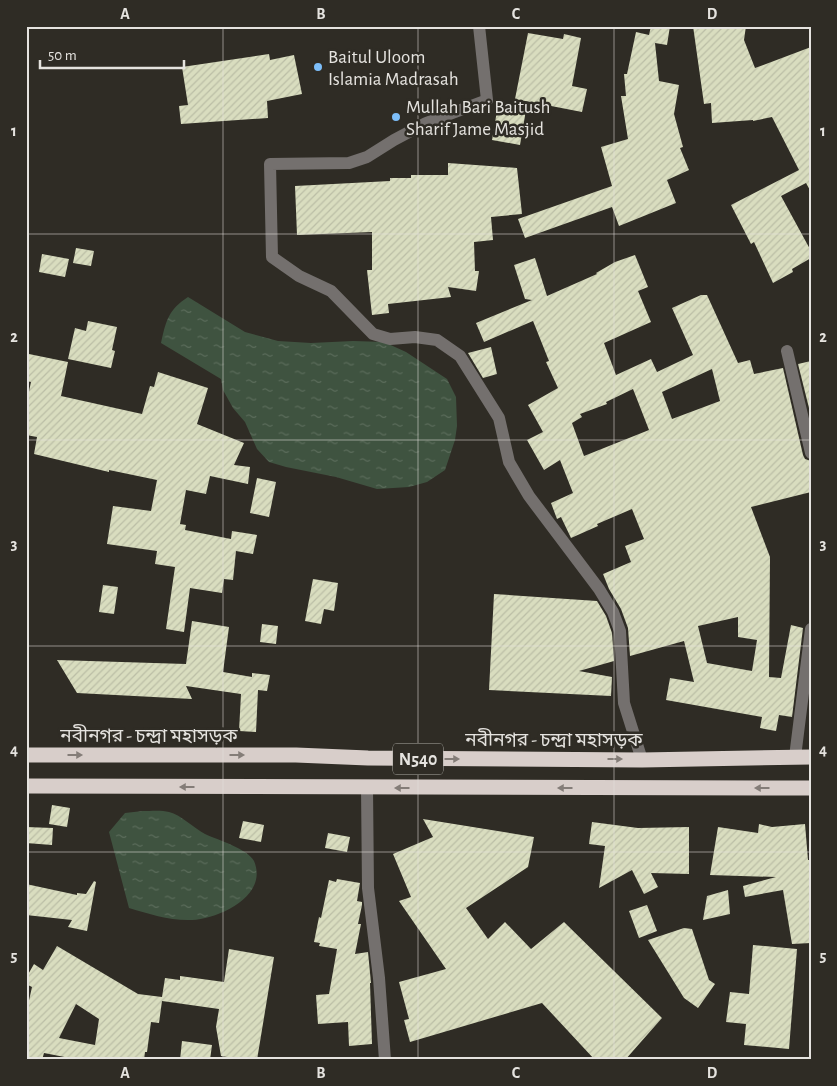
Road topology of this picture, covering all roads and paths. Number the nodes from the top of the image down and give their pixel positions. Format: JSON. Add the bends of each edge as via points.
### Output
{"nodes":[{"id":1,"x":479,"y":26,"type":"edge"},
{"id":2,"x":787,"y":351,"type":"dead end"},
{"id":3,"x":811,"y":453,"type":"edge"},
{"id":4,"x":811,"y":629,"type":"edge"},
{"id":5,"x":26,"y":755,"type":"edge"},
{"id":6,"x":795,"y":757,"type":"junction"},
{"id":7,"x":811,"y":757,"type":"edge"},
{"id":8,"x":642,"y":760,"type":"junction"},
{"id":9,"x":26,"y":786,"type":"edge"},
{"id":10,"x":366,"y":788,"type":"junction"},
{"id":11,"x":811,"y":788,"type":"edge"},
{"id":12,"x":384,"y":1060,"type":"edge"}],
"edges":[{"from":1,"to":8,"type":"street","via":[[487,100],[426,123],[367,157],[349,163],[270,164],[272,257],[299,276],[331,291],[373,334],[390,339],[415,337],[437,340],[460,356],[499,418],[509,462],[529,496],[613,612],[620,631],[624,703]]},
{"from":2,"to":3,"type":"street"},
{"from":4,"to":6,"type":"street"},
{"from":5,"to":8,"type":"highway","name":"নবীনগর - চন্দ্রা মহাসড়ক","number":"N540","one_way":true},
{"from":6,"to":7,"type":"highway","name":"নবীনগর - চন্দ্রা মহাসড়ক","number":"N540"},
{"from":6,"to":8,"type":"highway","name":"নবীনগর - চন্দ্রা মহাসড়ক","number":"N540"},
{"from":10,"to":9,"type":"highway","number":"N540","one_way":true},
{"from":11,"to":10,"type":"highway","number":"N540","one_way":true},
{"from":10,"to":12,"type":"street","via":[[368,888],[379,978]]}]}
